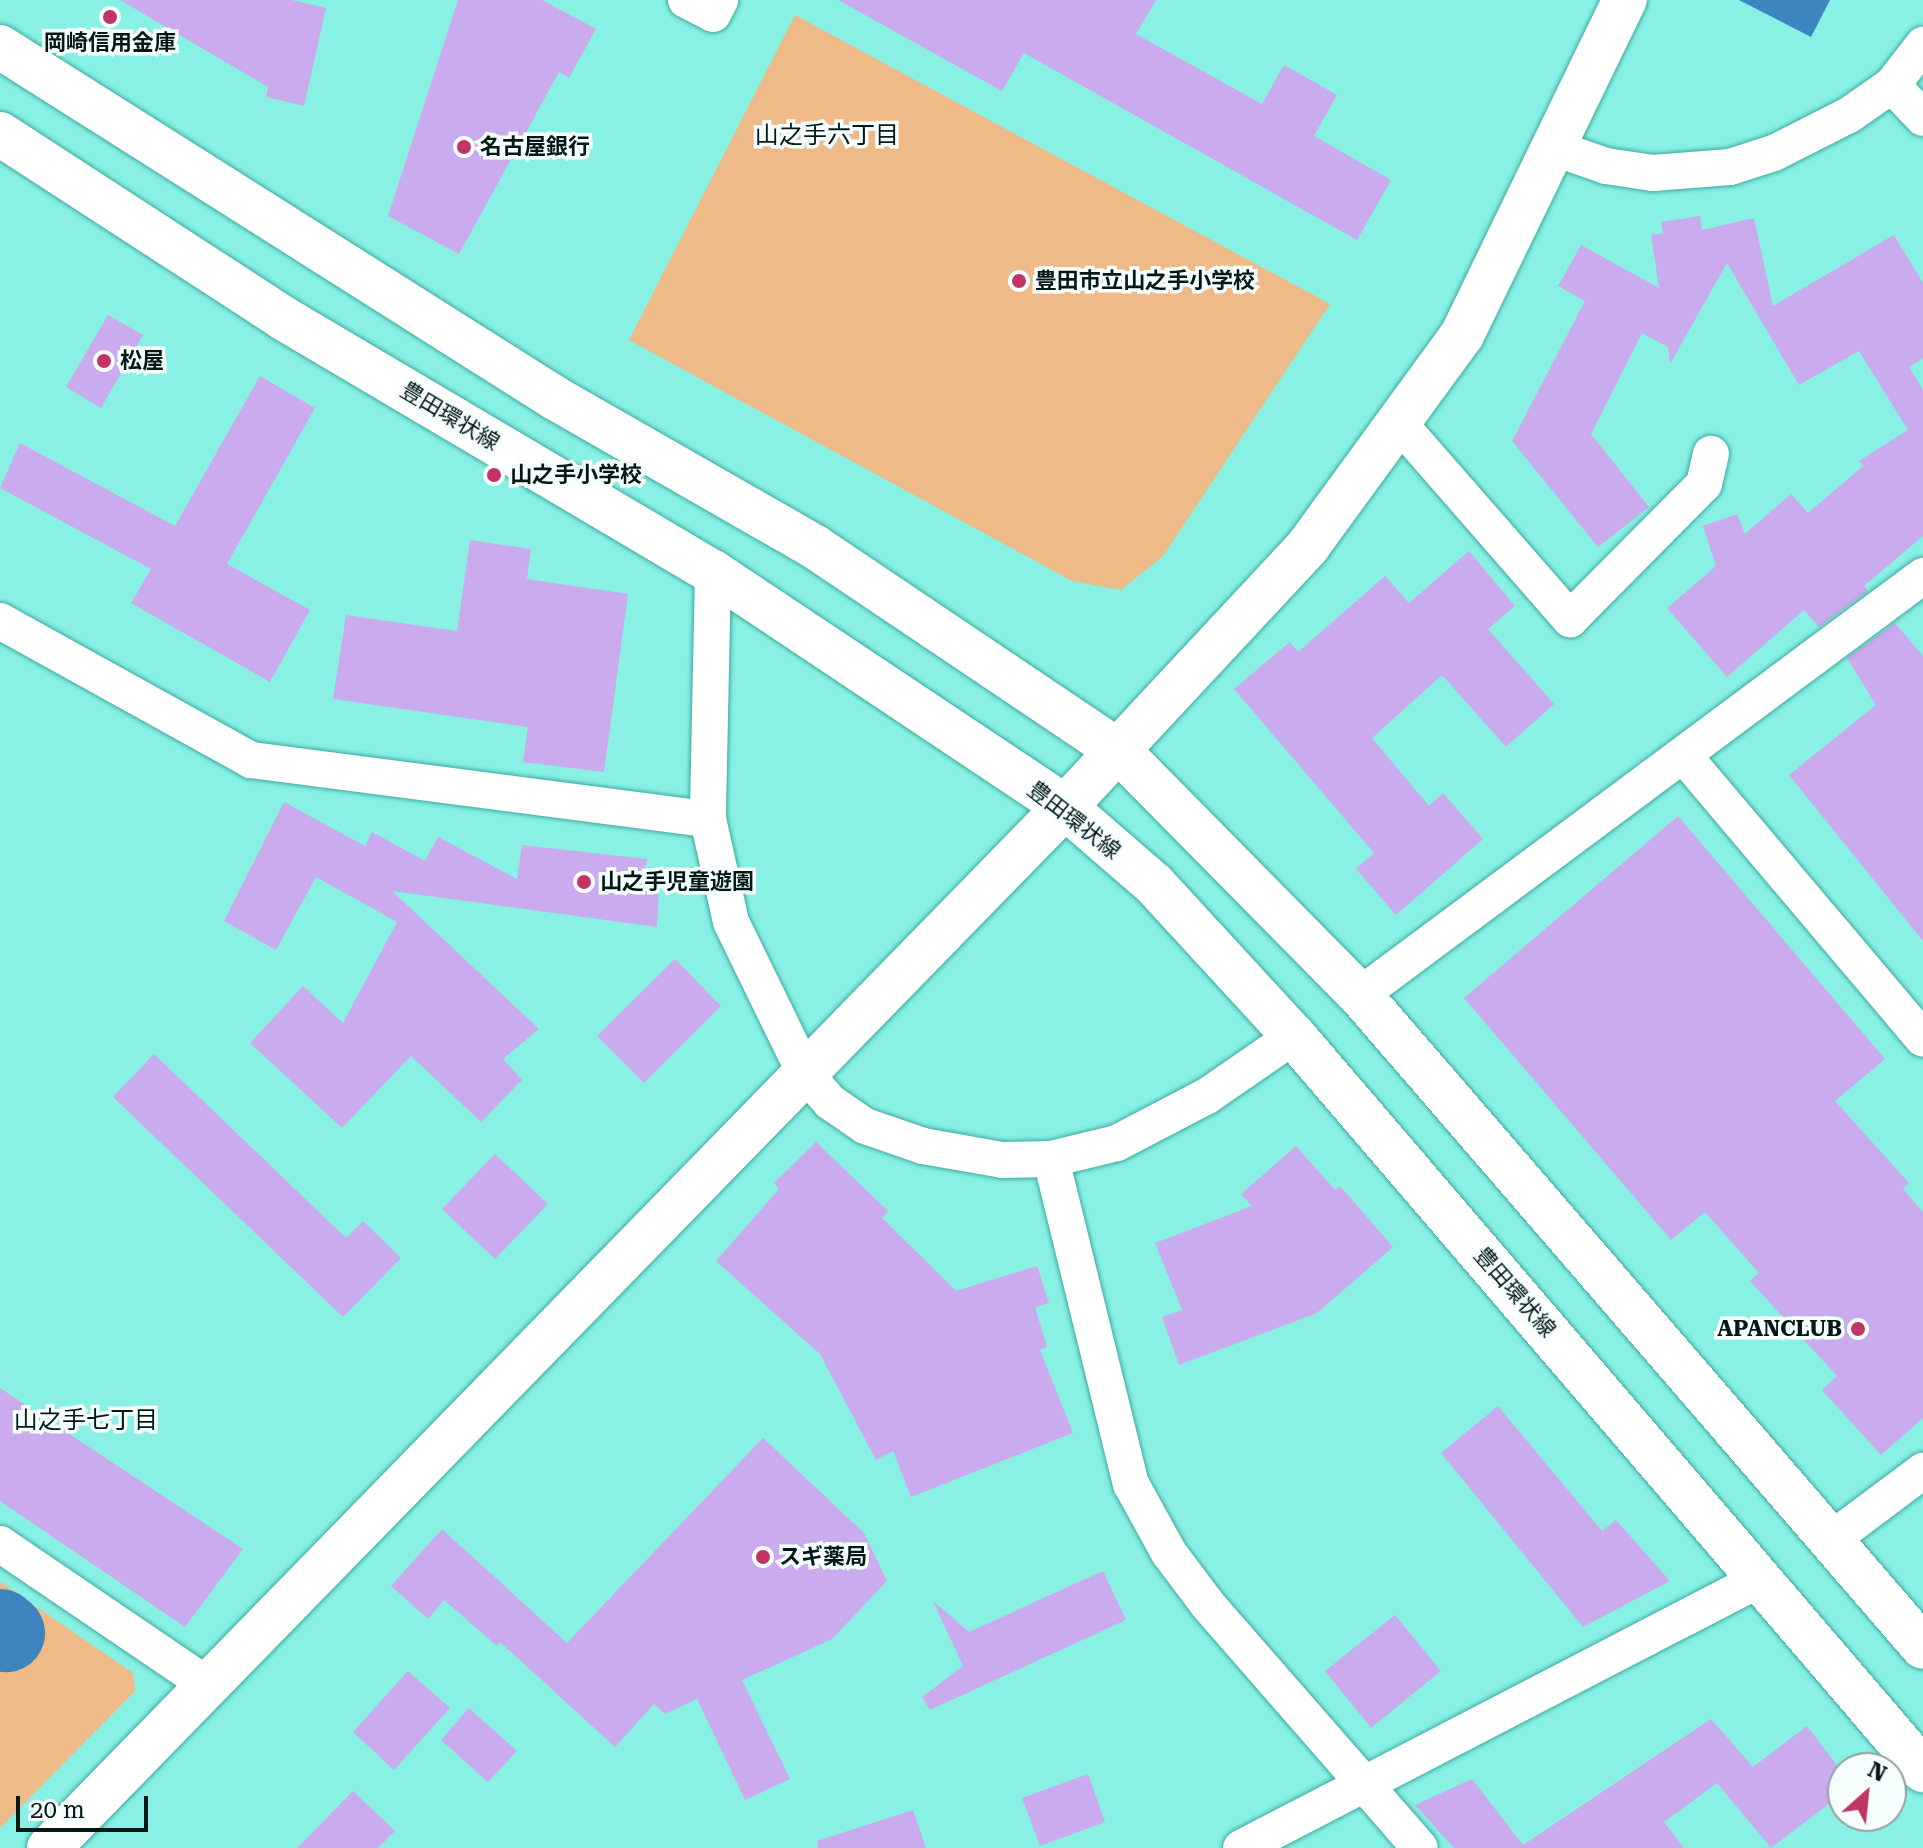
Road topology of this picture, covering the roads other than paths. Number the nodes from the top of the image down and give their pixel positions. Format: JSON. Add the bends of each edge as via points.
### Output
{"nodes":[{"id":1,"x":686,"y":0,"type":"edge"},
{"id":2,"x":720,"y":0,"type":"edge"},
{"id":3,"x":1625,"y":0,"type":"edge"},
{"id":4,"x":1923,"y":45,"type":"edge"},
{"id":5,"x":0,"y":47,"type":"edge"},
{"id":6,"x":1892,"y":85,"type":"junction"},
{"id":7,"x":1923,"y":118,"type":"edge"},
{"id":8,"x":0,"y":134,"type":"edge"},
{"id":9,"x":1557,"y":149,"type":"junction"},
{"id":10,"x":1398,"y":422,"type":"junction"},
{"id":11,"x":1711,"y":454,"type":"dead end"},
{"id":12,"x":713,"y":572,"type":"junction"},
{"id":13,"x":1923,"y":576,"type":"edge"},
{"id":14,"x":0,"y":621,"type":"edge"},
{"id":15,"x":1119,"y":751,"type":"junction"},
{"id":16,"x":1684,"y":756,"type":"junction"},
{"id":17,"x":1065,"y":807,"type":"junction"},
{"id":18,"x":708,"y":819,"type":"junction"},
{"id":19,"x":1360,"y":995,"type":"junction"},
{"id":20,"x":1294,"y":1036,"type":"junction"},
{"id":21,"x":1923,"y":1039,"type":"edge"},
{"id":22,"x":804,"y":1072,"type":"junction"},
{"id":23,"x":1051,"y":1159,"type":"junction"},
{"id":24,"x":1923,"y":1471,"type":"edge"},
{"id":25,"x":1832,"y":1539,"type":"junction"},
{"id":26,"x":0,"y":1544,"type":"edge"},
{"id":27,"x":1762,"y":1578,"type":"junction"},
{"id":28,"x":1923,"y":1647,"type":"edge"},
{"id":29,"x":206,"y":1684,"type":"junction"},
{"id":30,"x":1923,"y":1770,"type":"edge"},
{"id":31,"x":1367,"y":1784,"type":"junction"},
{"id":32,"x":49,"y":1848,"type":"edge"},
{"id":33,"x":1241,"y":1848,"type":"edge"},
{"id":34,"x":1420,"y":1848,"type":"edge"}],
"edges":[{"from":1,"to":2,"type":"street","via":[[713,14]]},
{"from":3,"to":9,"type":"main road"},
{"from":4,"to":6,"type":"street"},
{"from":5,"to":15,"type":"main road","via":[[555,398],[815,547]]},
{"from":6,"to":7,"type":"street"},
{"from":6,"to":9,"type":"street","via":[[1819,132],[1730,167],[1653,173],[1606,166]]},
{"from":8,"to":12,"type":"main road","name":"豊田環状線","via":[[283,318]]},
{"from":9,"to":10,"type":"main road","via":[[1462,335]]},
{"from":10,"to":11,"type":"street","via":[[1570,619],[1704,484]]},
{"from":10,"to":15,"type":"main road","via":[[1298,558]]},
{"from":12,"to":17,"type":"main road","name":"豊田環状線"},
{"from":12,"to":18,"type":"street"},
{"from":13,"to":16,"type":"street"},
{"from":14,"to":18,"type":"street","via":[[251,760]]},
{"from":15,"to":17,"type":"main road"},
{"from":15,"to":19,"type":"main road"},
{"from":16,"to":19,"type":"street"},
{"from":16,"to":21,"type":"street"},
{"from":17,"to":20,"type":"main road","name":"豊田環状線","via":[[1154,884]]},
{"from":17,"to":22,"type":"main road"},
{"from":18,"to":22,"type":"street","via":[[731,922]]},
{"from":19,"to":25,"type":"main road"},
{"from":20,"to":23,"type":"street","via":[[1207,1096],[1117,1143]]},
{"from":20,"to":27,"type":"main road","name":"豊田環状線"},
{"from":22,"to":23,"type":"street","via":[[830,1102],[865,1126],[973,1156]]},
{"from":22,"to":29,"type":"main road"},
{"from":23,"to":31,"type":"street","via":[[1131,1484],[1169,1553],[1208,1605]]},
{"from":24,"to":25,"type":"street"},
{"from":25,"to":28,"type":"main road"},
{"from":26,"to":29,"type":"street"},
{"from":27,"to":30,"type":"main road","name":"豊田環状線"},
{"from":27,"to":31,"type":"street"},
{"from":29,"to":32,"type":"main road"},
{"from":31,"to":33,"type":"street"},
{"from":31,"to":34,"type":"street"}]}
